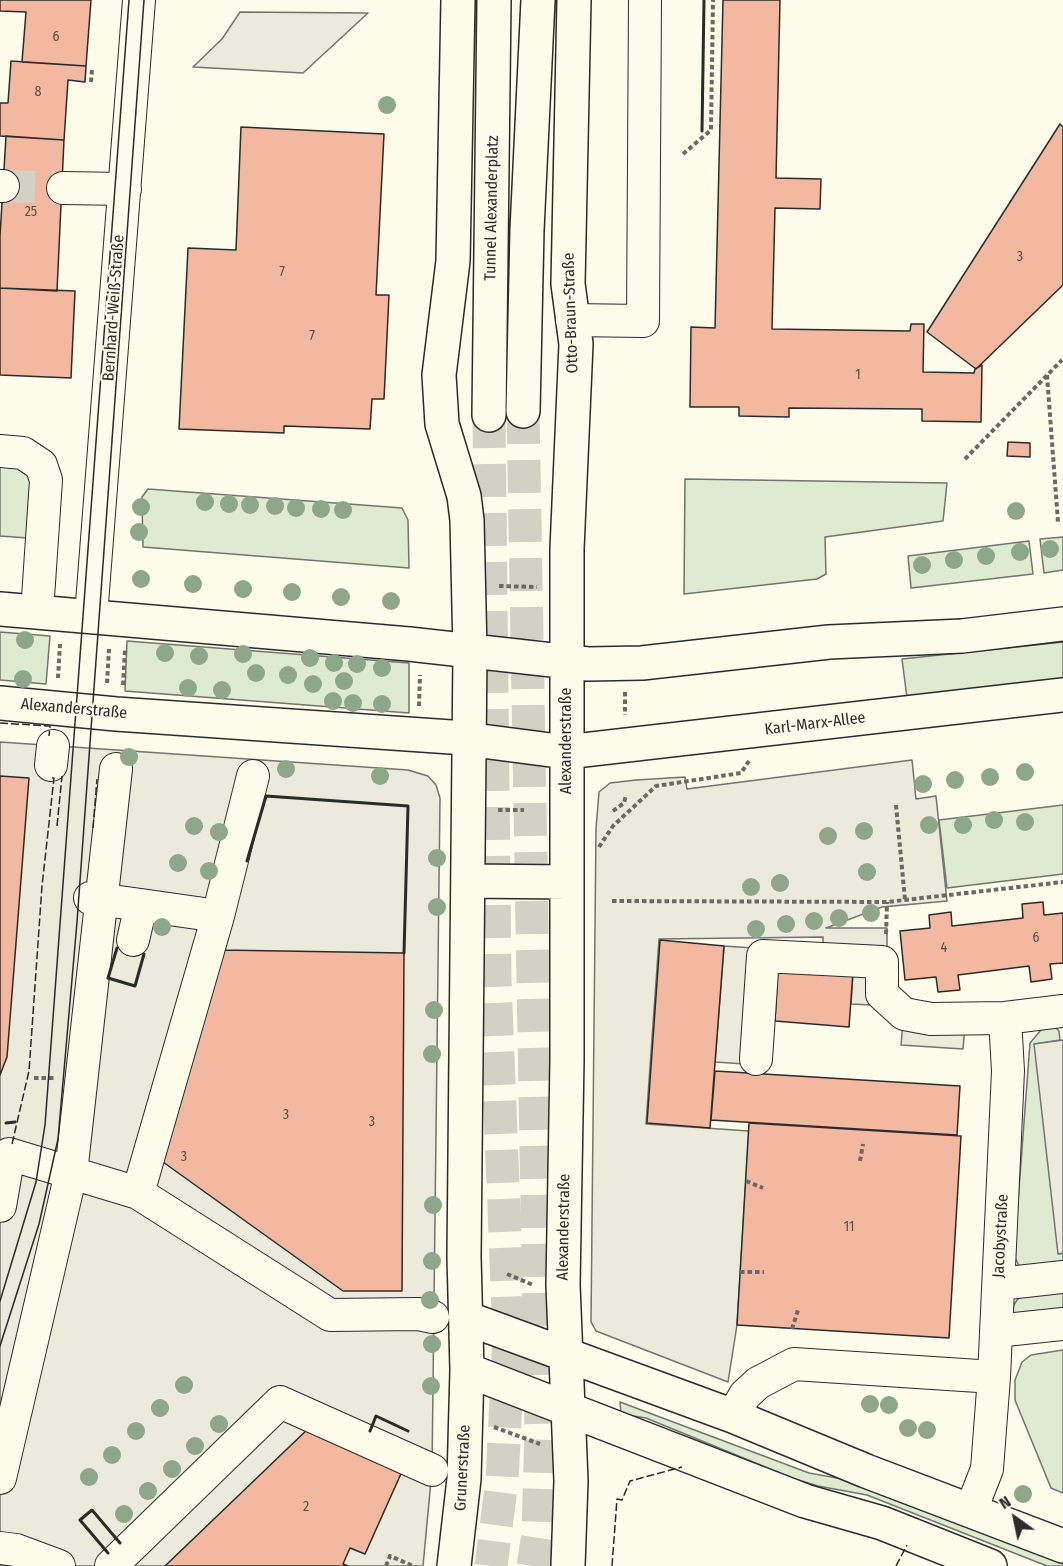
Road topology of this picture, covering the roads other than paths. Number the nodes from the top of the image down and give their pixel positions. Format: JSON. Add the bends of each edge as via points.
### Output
{"nodes":[{"id":1,"x":139,"y":0,"type":"edge"},
{"id":2,"x":458,"y":0,"type":"edge"},
{"id":3,"x":494,"y":0,"type":"edge"},
{"id":4,"x":538,"y":0,"type":"edge"},
{"id":5,"x":574,"y":0,"type":"edge"},
{"id":6,"x":645,"y":0,"type":"edge"},
{"id":7,"x":63,"y":188,"type":"tunnel mouth"},
{"id":8,"x":125,"y":189,"type":"junction"},
{"id":9,"x":573,"y":320,"type":"junction"},
{"id":10,"x":523,"y":411,"type":"tunnel mouth"},
{"id":11,"x":489,"y":415,"type":"tunnel mouth"},
{"id":12,"x":0,"y":452,"type":"edge"},
{"id":13,"x":0,"y":609,"type":"edge"},
{"id":14,"x":37,"y":612,"type":"junction"},
{"id":15,"x":1063,"y":624,"type":"edge"},
{"id":16,"x":100,"y":628,"type":"junction"},
{"id":17,"x":470,"y":652,"type":"junction"},
{"id":18,"x":567,"y":662,"type":"junction"},
{"id":19,"x":1063,"y":695,"type":"edge"},
{"id":20,"x":0,"y":703,"type":"edge"},
{"id":21,"x":468,"y":740,"type":"junction"},
{"id":22,"x":566,"y":752,"type":"junction"},
{"id":23,"x":116,"y":769,"type":"dead end"},
{"id":24,"x":253,"y":776,"type":"dead end"},
{"id":25,"x":468,"y":881,"type":"junction"},
{"id":26,"x":567,"y":882,"type":"junction"},
{"id":27,"x":96,"y":898,"type":"junction"},
{"id":28,"x":218,"y":916,"type":"junction"},
{"id":29,"x":1063,"y":1011,"type":"edge"},
{"id":30,"x":1005,"y":1018,"type":"junction"},
{"id":31,"x":756,"y":1059,"type":"dead end"},
{"id":32,"x":71,"y":1173,"type":"junction"},
{"id":33,"x":138,"y":1193,"type":"junction"},
{"id":34,"x":0,"y":1206,"type":"edge"},
{"id":35,"x":1063,"y":1276,"type":"edge"},
{"id":36,"x":999,"y":1284,"type":"junction"},
{"id":37,"x":433,"y":1317,"type":"dead end"},
{"id":38,"x":466,"y":1318,"type":"junction"},
{"id":39,"x":1063,"y":1324,"type":"edge"},
{"id":40,"x":996,"y":1331,"type":"junction"},
{"id":41,"x":566,"y":1353,"type":"junction"},
{"id":42,"x":467,"y":1370,"type":"junction"},
{"id":43,"x":993,"y":1377,"type":"junction"},
{"id":44,"x":568,"y":1409,"type":"junction"},
{"id":45,"x":733,"y":1416,"type":"junction"},
{"id":46,"x":432,"y":1470,"type":"dead end"},
{"id":47,"x":0,"y":1478,"type":"edge"},
{"id":48,"x":971,"y":1510,"type":"junction"},
{"id":49,"x":1063,"y":1546,"type":"edge"},
{"id":50,"x":0,"y":1548,"type":"edge"},
{"id":51,"x":59,"y":1566,"type":"edge"},
{"id":52,"x":111,"y":1566,"type":"edge"},
{"id":53,"x":454,"y":1566,"type":"edge"},
{"id":54,"x":568,"y":1566,"type":"edge"},
{"id":55,"x":990,"y":1566,"type":"edge"}],
"edges":[{"from":1,"to":8,"type":"street","name":"Bernhard-Weiß-Straße"},
{"from":2,"to":17,"type":"main road","via":[[453,261],[439,402],[467,520]]},
{"from":3,"to":11,"type":"main road","name":"Tunnel Alexanderplatz"},
{"from":4,"to":10,"type":"main road"},
{"from":5,"to":9,"type":"main road","name":"Otto-Braun-Straße","via":[[568,285]]},
{"from":6,"to":9,"type":"street","via":[[643,321]]},
{"from":7,"to":8,"type":"street"},
{"from":8,"to":16,"type":"street","name":"Bernhard-Weiß-Straße","via":[[121,204]]},
{"from":9,"to":18,"type":"main road","name":"Otto-Braun-Straße","via":[[576,344],[567,549]]},
{"from":12,"to":14,"type":"street","via":[[23,453],[41,465],[46,480]]},
{"from":13,"to":14,"type":"main road"},
{"from":14,"to":16,"type":"main road"},
{"from":15,"to":18,"type":"main road","via":[[962,636],[829,642],[642,663]]},
{"from":16,"to":17,"type":"main road","via":[[409,644]]},
{"from":17,"to":18,"type":"main road"},
{"from":17,"to":21,"type":"main road"},
{"from":18,"to":22,"type":"main road","name":"Alexanderstraße"},
{"from":19,"to":22,"type":"main road","name":"Karl-Marx-Allee"},
{"from":20,"to":21,"type":"main road","name":"Alexanderstraße"},
{"from":21,"to":22,"type":"main road","name":"Alexanderstraße"},
{"from":21,"to":25,"type":"main road"},
{"from":22,"to":26,"type":"main road","name":"Alexanderstraße"},
{"from":23,"to":27,"type":"street"},
{"from":24,"to":28,"type":"street"},
{"from":25,"to":26,"type":"main road"},
{"from":25,"to":38,"type":"main road"},
{"from":26,"to":41,"type":"main road","name":"Alexanderstraße","via":[[563,1285]]},
{"from":27,"to":28,"type":"street","via":[[135,932]]},
{"from":27,"to":32,"type":"street"},
{"from":28,"to":33,"type":"street"},
{"from":29,"to":30,"type":"street"},
{"from":30,"to":31,"type":"street","via":[[904,1014],[882,994],[882,962],[763,956]]},
{"from":30,"to":36,"type":"street","name":"Jacobystraße","via":[[1008,1071]]},
{"from":32,"to":33,"type":"street"},
{"from":32,"to":34,"type":"street","via":[[9,1154]]},
{"from":32,"to":47,"type":"street"},
{"from":33,"to":37,"type":"street","via":[[330,1315]]},
{"from":35,"to":36,"type":"street"},
{"from":36,"to":40,"type":"street","name":"Jacobystraße"},
{"from":38,"to":41,"type":"main road"},
{"from":38,"to":42,"type":"main road"},
{"from":39,"to":40,"type":"street"},
{"from":40,"to":43,"type":"street","name":"Jacobystraße"},
{"from":41,"to":44,"type":"main road","name":"Alexanderstraße"},
{"from":41,"to":45,"type":"main road"},
{"from":42,"to":44,"type":"main road"},
{"from":42,"to":53,"type":"main road","name":"Grunerstraße","via":[[464,1479]]},
{"from":43,"to":45,"type":"street","via":[[794,1364],[758,1383],[745,1395]]},
{"from":43,"to":48,"type":"street","name":"Jacobystraße","via":[[987,1469]]},
{"from":44,"to":54,"type":"main road"},
{"from":44,"to":55,"type":"main road","via":[[805,1501],[882,1523]]},
{"from":45,"to":48,"type":"main road"},
{"from":46,"to":52,"type":"street","via":[[280,1402]]},
{"from":48,"to":49,"type":"main road"},
{"from":50,"to":51,"type":"street"}]}
